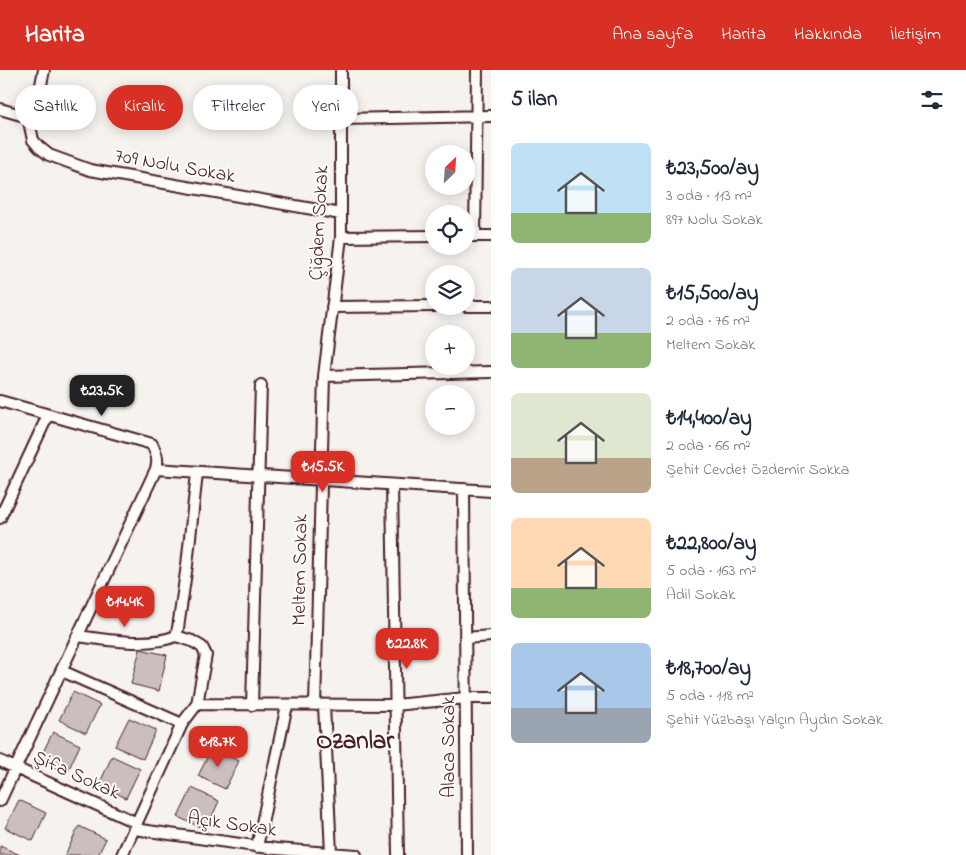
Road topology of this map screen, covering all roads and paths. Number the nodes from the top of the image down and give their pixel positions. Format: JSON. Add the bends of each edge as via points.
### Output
{"nodes":[{"id":1,"x":44,"y":70,"type":"edge"},
{"id":2,"x":341,"y":70,"type":"edge"},
{"id":3,"x":477,"y":70,"type":"edge"},
{"id":4,"x":42,"y":85,"type":"edge"},
{"id":5,"x":341,"y":85,"type":"edge"},
{"id":6,"x":0,"y":109,"type":"edge"},
{"id":7,"x":15,"y":113,"type":"edge"},
{"id":8,"x":491,"y":116,"type":"edge"},
{"id":9,"x":476,"y":117,"type":"junction"},
{"id":10,"x":358,"y":119,"type":"edge"},
{"id":11,"x":31,"y":130,"type":"edge"},
{"id":12,"x":341,"y":130,"type":"edge"},
{"id":13,"x":472,"y":205,"type":"edge"},
{"id":14,"x":341,"y":214,"type":"junction"},
{"id":15,"x":425,"y":236,"type":"edge"},
{"id":16,"x":475,"y":236,"type":"edge"},
{"id":17,"x":491,"y":236,"type":"edge"},
{"id":18,"x":340,"y":237,"type":"junction"},
{"id":19,"x":425,"y":306,"type":"edge"},
{"id":20,"x":475,"y":306,"type":"edge"},
{"id":21,"x":491,"y":306,"type":"edge"},
{"id":22,"x":332,"y":307,"type":"junction"},
{"id":23,"x":491,"y":372,"type":"edge"},
{"id":24,"x":324,"y":376,"type":"junction"},
{"id":25,"x":261,"y":385,"type":"dead end"},
{"id":26,"x":0,"y":401,"type":"edge"},
{"id":27,"x":48,"y":414,"type":"junction"},
{"id":28,"x":156,"y":469,"type":"junction"},
{"id":29,"x":197,"y":473,"type":"junction"},
{"id":30,"x":258,"y":476,"type":"junction"},
{"id":31,"x":321,"y":480,"type":"junction"},
{"id":32,"x":392,"y":485,"type":"junction"},
{"id":33,"x":464,"y":489,"type":"junction"},
{"id":34,"x":491,"y":491,"type":"edge"},
{"id":35,"x":0,"y":518,"type":"edge"},
{"id":36,"x":78,"y":636,"type":"junction"},
{"id":37,"x":176,"y":636,"type":"junction"},
{"id":38,"x":491,"y":636,"type":"edge"},
{"id":39,"x":465,"y":638,"type":"junction"},
{"id":40,"x":62,"y":671,"type":"junction"},
{"id":41,"x":466,"y":698,"type":"junction"},
{"id":42,"x":491,"y":698,"type":"edge"},
{"id":43,"x":197,"y":704,"type":"junction"},
{"id":44,"x":252,"y":705,"type":"junction"},
{"id":45,"x":287,"y":705,"type":"junction"},
{"id":46,"x":320,"y":705,"type":"junction"},
{"id":47,"x":395,"y":705,"type":"junction"},
{"id":48,"x":182,"y":724,"type":"junction"},
{"id":49,"x":0,"y":761,"type":"edge"},
{"id":50,"x":16,"y":768,"type":"junction"},
{"id":51,"x":0,"y":801,"type":"edge"},
{"id":52,"x":136,"y":826,"type":"junction"},
{"id":53,"x":257,"y":847,"type":"junction"},
{"id":54,"x":275,"y":852,"type":"edge"},
{"id":55,"x":331,"y":853,"type":"junction"},
{"id":56,"x":122,"y":855,"type":"edge"},
{"id":57,"x":356,"y":855,"type":"edge"},
{"id":58,"x":398,"y":855,"type":"edge"},
{"id":59,"x":467,"y":855,"type":"edge"}],
"edges":[{"from":1,"to":4,"type":"street"},
{"from":2,"to":5,"type":"street","name":"Çiğdem Sokak"},
{"from":3,"to":9,"type":"street"},
{"from":6,"to":7,"type":"street"},
{"from":8,"to":9,"type":"street"},
{"from":9,"to":10,"type":"street"},
{"from":9,"to":13,"type":"street"},
{"from":11,"to":14,"type":"street","name":"709 Nolu Sokak","via":[[33,140],[49,155],[90,170]]},
{"from":12,"to":14,"type":"street","name":"Çiğdem Sokak"},
{"from":14,"to":18,"type":"street","name":"Çiğdem Sokak"},
{"from":15,"to":18,"type":"street"},
{"from":16,"to":17,"type":"street"},
{"from":18,"to":22,"type":"street","name":"Çiğdem Sokak"},
{"from":19,"to":22,"type":"street"},
{"from":20,"to":21,"type":"street"},
{"from":22,"to":24,"type":"street","name":"Çiğdem Sokak"},
{"from":23,"to":24,"type":"street"},
{"from":24,"to":31,"type":"street","name":"Meltem Sokak"},
{"from":25,"to":30,"type":"street"},
{"from":26,"to":27,"type":"street"},
{"from":27,"to":28,"type":"street","via":[[152,444],[157,453]]},
{"from":27,"to":35,"type":"street"},
{"from":28,"to":29,"type":"street"},
{"from":28,"to":36,"type":"street"},
{"from":29,"to":30,"type":"street"},
{"from":29,"to":37,"type":"street"},
{"from":30,"to":31,"type":"street"},
{"from":30,"to":44,"type":"street"},
{"from":31,"to":32,"type":"street"},
{"from":31,"to":46,"type":"street","name":"Meltem Sokak"},
{"from":32,"to":33,"type":"street"},
{"from":32,"to":47,"type":"street"},
{"from":33,"to":34,"type":"street"},
{"from":33,"to":39,"type":"street","name":"Alaca Sokak"},
{"from":36,"to":37,"type":"street","via":[[145,641]]},
{"from":36,"to":40,"type":"street"},
{"from":37,"to":43,"type":"street","via":[[202,647],[206,655]]},
{"from":38,"to":39,"type":"street"},
{"from":39,"to":41,"type":"street","name":"Alaca Sokak"},
{"from":40,"to":48,"type":"street"},
{"from":40,"to":50,"type":"street"},
{"from":41,"to":42,"type":"street"},
{"from":41,"to":47,"type":"street"},
{"from":41,"to":59,"type":"street","name":"Alaca Sokak"},
{"from":43,"to":44,"type":"street"},
{"from":43,"to":48,"type":"street"},
{"from":44,"to":45,"type":"street"},
{"from":45,"to":46,"type":"street"},
{"from":45,"to":53,"type":"street"},
{"from":46,"to":47,"type":"street"},
{"from":46,"to":55,"type":"street","name":"Meltem Sokak"},
{"from":47,"to":58,"type":"street"},
{"from":48,"to":52,"type":"street"},
{"from":49,"to":50,"type":"street","name":"Şifa Sokak"},
{"from":50,"to":51,"type":"street"},
{"from":50,"to":52,"type":"street","name":"Şifa Sokak"},
{"from":52,"to":53,"type":"street","name":"Açık Sokak"},
{"from":52,"to":56,"type":"street"},
{"from":53,"to":54,"type":"street","name":"Açık Sokak"},
{"from":54,"to":55,"type":"street","name":"Açık Sokak"},
{"from":55,"to":57,"type":"street","name":"Açık Sokak"}]}
